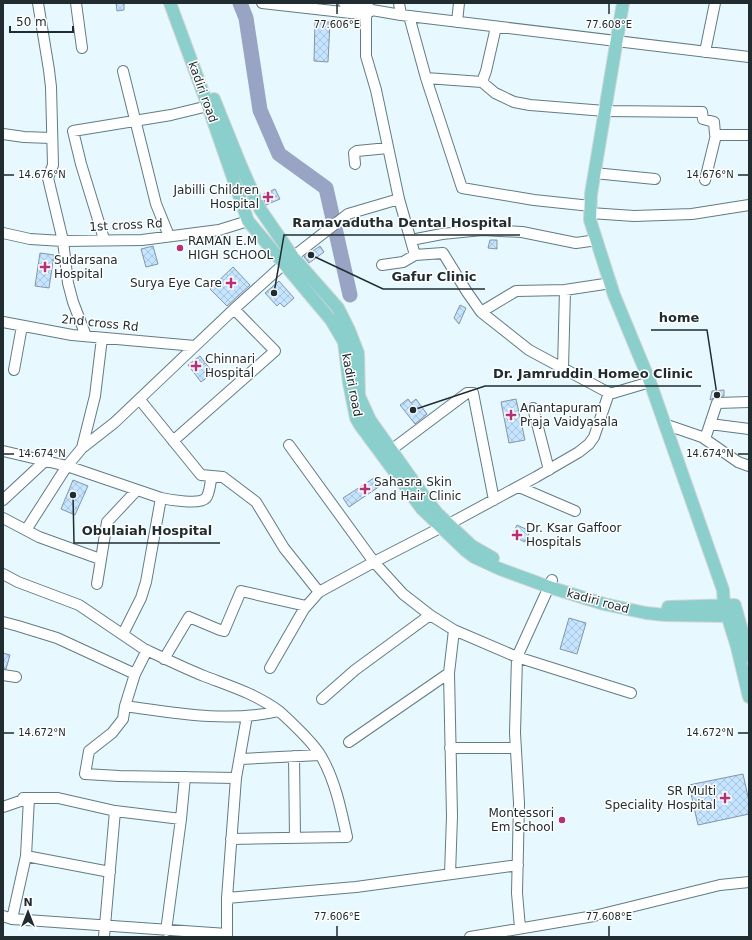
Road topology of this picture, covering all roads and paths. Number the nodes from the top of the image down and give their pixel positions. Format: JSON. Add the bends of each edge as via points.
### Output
{"nodes":[{"id":1,"x":38,"y":3,"type":"edge"},
{"id":2,"x":76,"y":3,"type":"edge"},
{"id":3,"x":170,"y":3,"type":"edge"},
{"id":4,"x":179,"y":3,"type":"edge"},
{"id":5,"x":346,"y":3,"type":"edge"},
{"id":6,"x":399,"y":3,"type":"edge"},
{"id":7,"x":459,"y":3,"type":"edge"},
{"id":8,"x":623,"y":3,"type":"edge"},
{"id":9,"x":715,"y":3,"type":"edge"},
{"id":10,"x":266,"y":4,"type":"edge"},
{"id":11,"x":369,"y":12,"type":"junction"},
{"id":12,"x":405,"y":15,"type":"junction"},
{"id":13,"x":457,"y":22,"type":"junction"},
{"id":14,"x":496,"y":26,"type":"junction"},
{"id":15,"x":616,"y":41,"type":"junction"},
{"id":16,"x":82,"y":48,"type":"dead end"},
{"id":17,"x":705,"y":52,"type":"junction"},
{"id":18,"x":749,"y":57,"type":"edge"},
{"id":19,"x":123,"y":71,"type":"dead end"},
{"id":20,"x":426,"y":78,"type":"junction"},
{"id":21,"x":482,"y":82,"type":"junction"},
{"id":22,"x":208,"y":106,"type":"junction"},
{"id":23,"x":605,"y":111,"type":"junction"},
{"id":24,"x":135,"y":121,"type":"junction"},
{"id":25,"x":3,"y":134,"type":"edge"},
{"id":26,"x":716,"y":135,"type":"junction"},
{"id":27,"x":748,"y":135,"type":"edge"},
{"id":28,"x":52,"y":138,"type":"junction"},
{"id":29,"x":388,"y":148,"type":"junction"},
{"id":30,"x":355,"y":164,"type":"dead end"},
{"id":31,"x":594,"y":173,"type":"junction"},
{"id":32,"x":655,"y":179,"type":"dead end"},
{"id":33,"x":705,"y":180,"type":"dead end"},
{"id":34,"x":399,"y":199,"type":"junction"},
{"id":35,"x":749,"y":205,"type":"edge"},
{"id":36,"x":591,"y":210,"type":"junction"},
{"id":37,"x":248,"y":221,"type":"junction"},
{"id":38,"x":3,"y":233,"type":"edge"},
{"id":39,"x":169,"y":236,"type":"junction"},
{"id":40,"x":104,"y":239,"type":"junction"},
{"id":41,"x":411,"y":240,"type":"junction"},
{"id":42,"x":597,"y":240,"type":"junction"},
{"id":43,"x":63,"y":241,"type":"junction"},
{"id":44,"x":415,"y":255,"type":"junction"},
{"id":45,"x":289,"y":260,"type":"junction"},
{"id":46,"x":382,"y":265,"type":"dead end"},
{"id":47,"x":611,"y":283,"type":"junction"},
{"id":48,"x":565,"y":290,"type":"junction"},
{"id":49,"x":234,"y":309,"type":"junction"},
{"id":50,"x":482,"y":312,"type":"junction"},
{"id":51,"x":3,"y":322,"type":"edge"},
{"id":52,"x":22,"y":326,"type":"junction"},
{"id":53,"x":86,"y":336,"type":"junction"},
{"id":54,"x":102,"y":338,"type":"junction"},
{"id":55,"x":196,"y":346,"type":"junction"},
{"id":56,"x":564,"y":368,"type":"junction"},
{"id":57,"x":14,"y":370,"type":"dead end"},
{"id":58,"x":650,"y":382,"type":"junction"},
{"id":59,"x":610,"y":393,"type":"junction"},
{"id":60,"x":140,"y":400,"type":"junction"},
{"id":61,"x":749,"y":402,"type":"edge"},
{"id":62,"x":533,"y":408,"type":"dead end"},
{"id":63,"x":664,"y":424,"type":"junction"},
{"id":64,"x":710,"y":424,"type":"junction"},
{"id":65,"x":749,"y":429,"type":"edge"},
{"id":66,"x":705,"y":439,"type":"junction"},
{"id":67,"x":173,"y":441,"type":"junction"},
{"id":68,"x":289,"y":445,"type":"dead end"},
{"id":69,"x":82,"y":448,"type":"junction"},
{"id":70,"x":391,"y":450,"type":"junction"},
{"id":71,"x":3,"y":451,"type":"edge"},
{"id":72,"x":46,"y":460,"type":"junction"},
{"id":73,"x":67,"y":466,"type":"junction"},
{"id":74,"x":749,"y":466,"type":"edge"},
{"id":75,"x":549,"y":470,"type":"junction"},
{"id":76,"x":212,"y":476,"type":"junction"},
{"id":77,"x":519,"y":487,"type":"junction"},
{"id":78,"x":137,"y":490,"type":"junction"},
{"id":79,"x":161,"y":498,"type":"junction"},
{"id":80,"x":3,"y":500,"type":"edge"},
{"id":81,"x":494,"y":500,"type":"junction"},
{"id":82,"x":575,"y":511,"type":"dead end"},
{"id":83,"x":3,"y":518,"type":"edge"},
{"id":84,"x":445,"y":526,"type":"junction"},
{"id":85,"x":26,"y":530,"type":"junction"},
{"id":86,"x":100,"y":559,"type":"junction"},
{"id":87,"x":374,"y":562,"type":"junction"},
{"id":88,"x":3,"y":574,"type":"edge"},
{"id":89,"x":550,"y":583,"type":"junction"},
{"id":90,"x":96,"y":584,"type":"dead end"},
{"id":91,"x":319,"y":592,"type":"junction"},
{"id":92,"x":306,"y":606,"type":"junction"},
{"id":93,"x":731,"y":610,"type":"junction"},
{"id":94,"x":430,"y":615,"type":"junction"},
{"id":95,"x":3,"y":622,"type":"edge"},
{"id":96,"x":454,"y":630,"type":"junction"},
{"id":97,"x":123,"y":634,"type":"junction"},
{"id":98,"x":146,"y":650,"type":"junction"},
{"id":99,"x":749,"y":654,"type":"edge"},
{"id":100,"x":517,"y":657,"type":"junction"},
{"id":101,"x":164,"y":659,"type":"junction"},
{"id":102,"x":270,"y":668,"type":"dead end"},
{"id":103,"x":449,"y":673,"type":"junction"},
{"id":104,"x":135,"y":674,"type":"junction"},
{"id":105,"x":3,"y":675,"type":"edge"},
{"id":106,"x":16,"y":677,"type":"dead end"},
{"id":107,"x":631,"y":693,"type":"dead end"},
{"id":108,"x":749,"y":696,"type":"edge"},
{"id":109,"x":322,"y":699,"type":"dead end"},
{"id":110,"x":125,"y":706,"type":"junction"},
{"id":111,"x":279,"y":711,"type":"junction"},
{"id":112,"x":247,"y":716,"type":"junction"},
{"id":113,"x":349,"y":742,"type":"dead end"},
{"id":114,"x":450,"y":748,"type":"junction"},
{"id":115,"x":516,"y":748,"type":"junction"},
{"id":116,"x":320,"y":755,"type":"junction"},
{"id":117,"x":294,"y":756,"type":"junction"},
{"id":118,"x":240,"y":759,"type":"junction"},
{"id":119,"x":185,"y":777,"type":"junction"},
{"id":120,"x":236,"y":778,"type":"junction"},
{"id":121,"x":29,"y":798,"type":"junction"},
{"id":122,"x":3,"y":800,"type":"edge"},
{"id":123,"x":3,"y":807,"type":"edge"},
{"id":124,"x":115,"y":811,"type":"junction"},
{"id":125,"x":181,"y":819,"type":"junction"},
{"id":126,"x":295,"y":838,"type":"junction"},
{"id":127,"x":230,"y":839,"type":"junction"},
{"id":128,"x":26,"y":856,"type":"junction"},
{"id":129,"x":518,"y":865,"type":"junction"},
{"id":130,"x":110,"y":872,"type":"junction"},
{"id":131,"x":450,"y":874,"type":"junction"},
{"id":132,"x":749,"y":882,"type":"edge"},
{"id":133,"x":227,"y":898,"type":"junction"},
{"id":134,"x":7,"y":918,"type":"edge"},
{"id":135,"x":105,"y":925,"type":"junction"},
{"id":136,"x":520,"y":928,"type":"junction"},
{"id":137,"x":166,"y":931,"type":"junction"},
{"id":138,"x":227,"y":936,"type":"edge"},
{"id":139,"x":104,"y":937,"type":"edge"},
{"id":140,"x":470,"y":937,"type":"edge"}],
"edges":[{"from":1,"to":28,"type":"street","via":[[49,70]]},
{"from":2,"to":16,"type":"street"},
{"from":3,"to":22,"type":"main road","name":"kadiri road"},
{"from":4,"to":45,"type":"main road","name":"kadiri road","via":[[243,173]]},
{"from":5,"to":11,"type":"street","via":[[365,5]]},
{"from":6,"to":12,"type":"street"},
{"from":7,"to":13,"type":"street"},
{"from":8,"to":15,"type":"main road"},
{"from":9,"to":17,"type":"street"},
{"from":10,"to":11,"type":"street"},
{"from":11,"to":12,"type":"street"},
{"from":11,"to":29,"type":"street","via":[[366,56]]},
{"from":12,"to":13,"type":"street"},
{"from":12,"to":20,"type":"street"},
{"from":13,"to":14,"type":"street"},
{"from":14,"to":15,"type":"street"},
{"from":14,"to":21,"type":"street"},
{"from":15,"to":17,"type":"street"},
{"from":15,"to":23,"type":"main road"},
{"from":17,"to":18,"type":"street"},
{"from":19,"to":24,"type":"street"},
{"from":20,"to":21,"type":"street"},
{"from":20,"to":36,"type":"street","via":[[462,188]]},
{"from":21,"to":23,"type":"street","via":[[494,93],[514,102]]},
{"from":22,"to":24,"type":"street"},
{"from":22,"to":37,"type":"main road","name":"kadiri road"},
{"from":23,"to":26,"type":"street","via":[[702,112],[703,119],[714,122]]},
{"from":23,"to":31,"type":"main road"},
{"from":24,"to":39,"type":"street","via":[[156,204]]},
{"from":24,"to":40,"type":"street","via":[[73,131]]},
{"from":25,"to":28,"type":"street"},
{"from":26,"to":27,"type":"street"},
{"from":26,"to":33,"type":"street"},
{"from":28,"to":43,"type":"street","via":[[53,165],[48,178]]},
{"from":29,"to":30,"type":"street","via":[[357,151],[354,153]]},
{"from":29,"to":34,"type":"street"},
{"from":31,"to":32,"type":"street"},
{"from":31,"to":36,"type":"main road"},
{"from":34,"to":41,"type":"street"},
{"from":34,"to":45,"type":"street","via":[[348,214]]},
{"from":35,"to":36,"type":"street","via":[[692,214],[634,216]]},
{"from":36,"to":42,"type":"main road","via":[[590,220]]},
{"from":37,"to":39,"type":"street","name":"1st cross Rd","via":[[219,230]]},
{"from":37,"to":45,"type":"main road","name":"kadiri road"},
{"from":38,"to":43,"type":"street","name":"1st cross Rd","via":[[30,239]]},
{"from":39,"to":40,"type":"street","name":"1st cross Rd","via":[[142,240]]},
{"from":40,"to":43,"type":"street","name":"1st cross Rd"},
{"from":41,"to":42,"type":"street","via":[[482,230],[522,232],[576,243]]},
{"from":41,"to":44,"type":"street"},
{"from":42,"to":47,"type":"main road"},
{"from":43,"to":53,"type":"street","via":[[68,283]]},
{"from":44,"to":46,"type":"street","via":[[403,262]]},
{"from":44,"to":50,"type":"street","via":[[443,253]]},
{"from":45,"to":49,"type":"street"},
{"from":45,"to":70,"type":"main road","name":"kadiri road","via":[[338,308],[358,353],[359,396],[370,420]]},
{"from":45,"to":84,"type":"main road","name":"kadiri road","via":[[344,342],[349,383],[356,418],[360,425],[422,509]]},
{"from":47,"to":48,"type":"street"},
{"from":47,"to":58,"type":"main road"},
{"from":48,"to":50,"type":"street","via":[[516,292]]},
{"from":48,"to":56,"type":"street"},
{"from":49,"to":55,"type":"street"},
{"from":49,"to":67,"type":"street","via":[[275,351]]},
{"from":50,"to":56,"type":"street","via":[[529,350]]},
{"from":51,"to":52,"type":"street","name":"2nd cross Rd"},
{"from":52,"to":53,"type":"street","name":"2nd cross Rd"},
{"from":52,"to":57,"type":"street"},
{"from":53,"to":54,"type":"street","name":"2nd cross Rd"},
{"from":54,"to":55,"type":"street","name":"2nd cross Rd"},
{"from":54,"to":69,"type":"street","via":[[95,396]]},
{"from":55,"to":60,"type":"street"},
{"from":56,"to":59,"type":"street"},
{"from":58,"to":59,"type":"street"},
{"from":58,"to":63,"type":"main road"},
{"from":59,"to":75,"type":"street","via":[[589,444]]},
{"from":60,"to":67,"type":"street"},
{"from":60,"to":69,"type":"street"},
{"from":61,"to":64,"type":"street","via":[[717,403]]},
{"from":62,"to":75,"type":"street"},
{"from":63,"to":66,"type":"street"},
{"from":63,"to":93,"type":"main road"},
{"from":64,"to":65,"type":"street"},
{"from":64,"to":66,"type":"street"},
{"from":66,"to":74,"type":"street","via":[[738,462]]},
{"from":67,"to":76,"type":"street","via":[[201,475]]},
{"from":68,"to":87,"type":"street"},
{"from":69,"to":73,"type":"street"},
{"from":70,"to":81,"type":"street","via":[[470,392]]},
{"from":70,"to":84,"type":"main road","name":"kadiri road"},
{"from":71,"to":72,"type":"street"},
{"from":72,"to":73,"type":"street"},
{"from":72,"to":80,"type":"street"},
{"from":73,"to":78,"type":"street"},
{"from":73,"to":85,"type":"street"},
{"from":75,"to":77,"type":"street"},
{"from":76,"to":79,"type":"street","via":[[204,500]]},
{"from":76,"to":91,"type":"street","via":[[223,478],[256,502],[284,548]]},
{"from":77,"to":81,"type":"street"},
{"from":77,"to":82,"type":"street"},
{"from":78,"to":79,"type":"street"},
{"from":78,"to":86,"type":"street","via":[[107,522]]},
{"from":79,"to":97,"type":"street","via":[[146,582]]},
{"from":81,"to":84,"type":"street"},
{"from":83,"to":85,"type":"street"},
{"from":84,"to":87,"type":"street"},
{"from":84,"to":89,"type":"main road","name":"kadiri road","via":[[461,547],[474,557],[500,569]]},
{"from":85,"to":86,"type":"street"},
{"from":86,"to":90,"type":"street"},
{"from":87,"to":91,"type":"street"},
{"from":87,"to":94,"type":"street","via":[[403,594]]},
{"from":88,"to":97,"type":"street","via":[[79,606]]},
{"from":89,"to":93,"type":"main road","name":"kadiri road","via":[[640,604]]},
{"from":89,"to":100,"type":"street"},
{"from":91,"to":92,"type":"street"},
{"from":92,"to":101,"type":"street","via":[[240,590],[224,631],[189,617]]},
{"from":92,"to":102,"type":"street"},
{"from":93,"to":99,"type":"main road"},
{"from":93,"to":108,"type":"main road"},
{"from":94,"to":96,"type":"street"},
{"from":94,"to":109,"type":"street","via":[[360,665]]},
{"from":95,"to":104,"type":"street","via":[[57,638]]},
{"from":96,"to":100,"type":"street"},
{"from":96,"to":103,"type":"street"},
{"from":97,"to":98,"type":"street"},
{"from":98,"to":101,"type":"street"},
{"from":98,"to":104,"type":"street"},
{"from":100,"to":107,"type":"street"},
{"from":100,"to":115,"type":"street"},
{"from":101,"to":111,"type":"street","via":[[255,696]]},
{"from":103,"to":113,"type":"street"},
{"from":103,"to":114,"type":"street"},
{"from":104,"to":110,"type":"street"},
{"from":105,"to":106,"type":"street"},
{"from":110,"to":112,"type":"street","via":[[197,715]]},
{"from":110,"to":119,"type":"street","via":[[123,719],[112,733],[89,751],[85,774]]},
{"from":111,"to":112,"type":"street"},
{"from":111,"to":116,"type":"street"},
{"from":112,"to":118,"type":"street"},
{"from":114,"to":115,"type":"street"},
{"from":114,"to":131,"type":"street"},
{"from":115,"to":129,"type":"street"},
{"from":116,"to":117,"type":"street"},
{"from":116,"to":126,"type":"street","via":[[332,780],[347,837]]},
{"from":117,"to":118,"type":"street"},
{"from":117,"to":126,"type":"street"},
{"from":118,"to":120,"type":"street"},
{"from":119,"to":120,"type":"street"},
{"from":119,"to":125,"type":"street"},
{"from":120,"to":127,"type":"street"},
{"from":121,"to":122,"type":"street"},
{"from":121,"to":123,"type":"street"},
{"from":121,"to":124,"type":"street","via":[[58,798]]},
{"from":121,"to":128,"type":"street"},
{"from":124,"to":125,"type":"street"},
{"from":124,"to":130,"type":"street"},
{"from":125,"to":137,"type":"street"},
{"from":126,"to":127,"type":"street"},
{"from":127,"to":133,"type":"street"},
{"from":128,"to":130,"type":"street"},
{"from":128,"to":134,"type":"street"},
{"from":129,"to":131,"type":"street"},
{"from":129,"to":136,"type":"street"},
{"from":130,"to":135,"type":"street"},
{"from":131,"to":133,"type":"street","via":[[356,887]]},
{"from":132,"to":136,"type":"street","via":[[720,885],[594,916]]},
{"from":133,"to":138,"type":"street"},
{"from":134,"to":135,"type":"street"},
{"from":135,"to":137,"type":"street"},
{"from":135,"to":139,"type":"street"},
{"from":136,"to":140,"type":"street"},
{"from":137,"to":138,"type":"street"}]}
